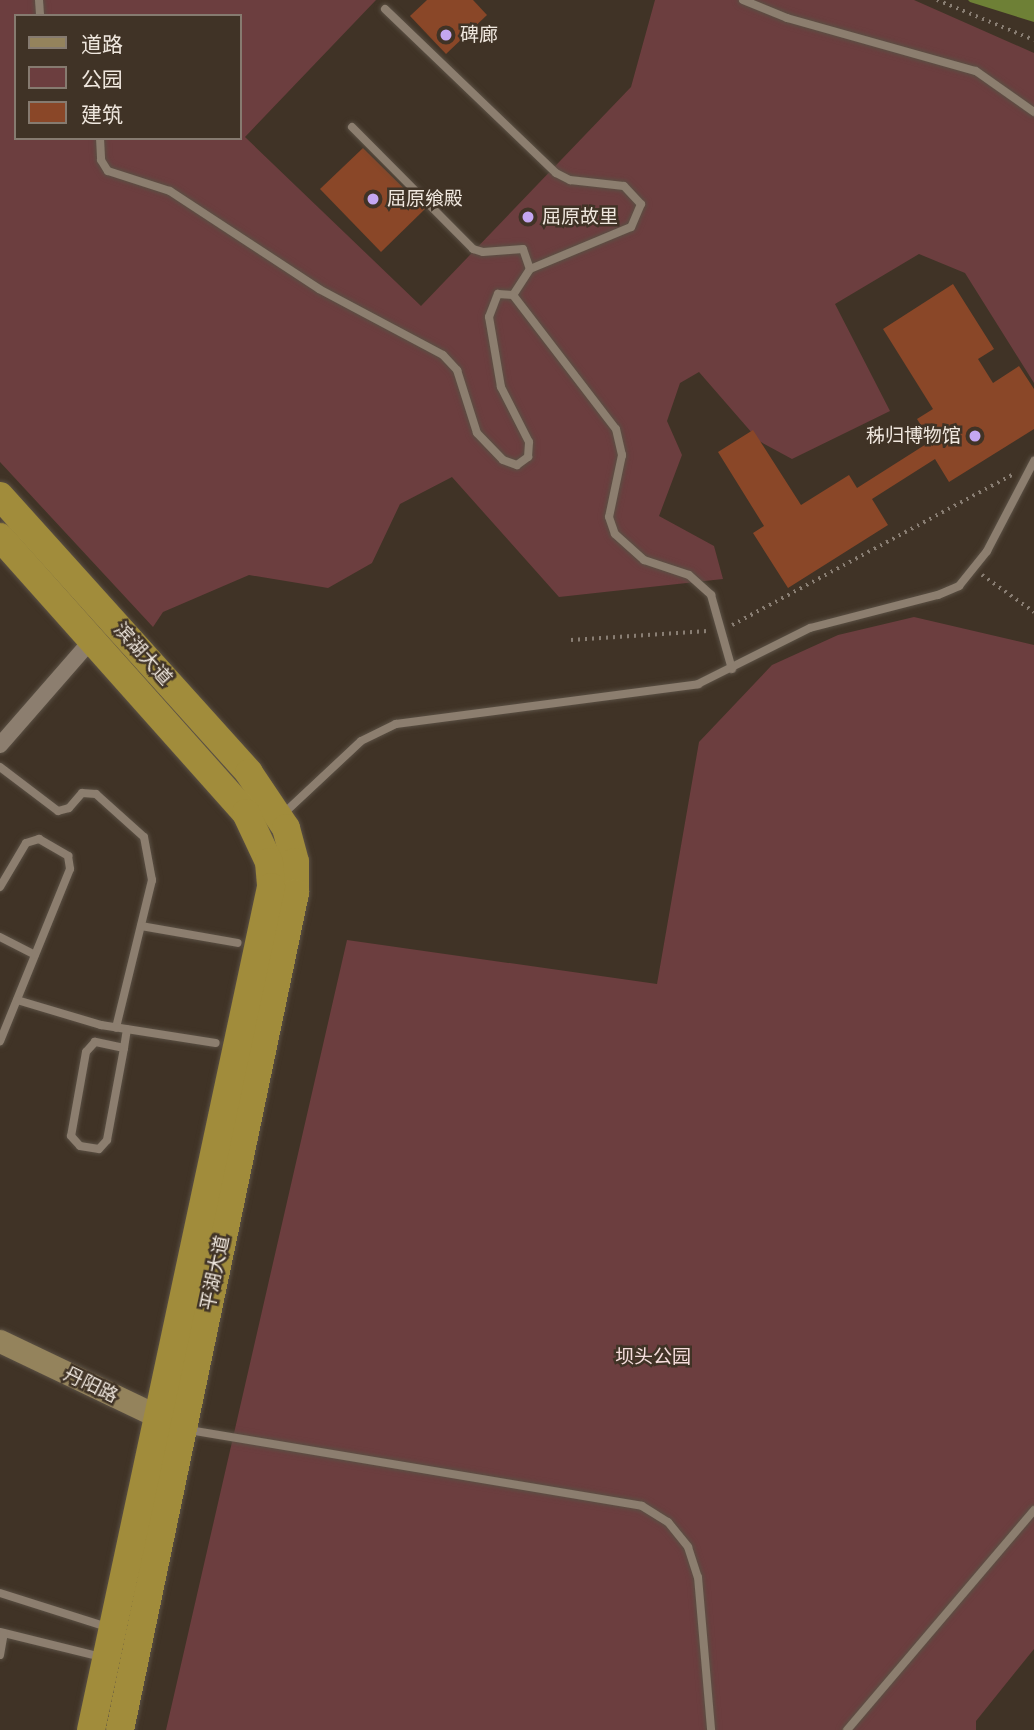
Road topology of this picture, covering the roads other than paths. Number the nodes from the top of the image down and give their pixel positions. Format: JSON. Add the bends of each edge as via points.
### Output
{"nodes":[{"id":1,"x":743,"y":0,"type":"edge"},
{"id":2,"x":385,"y":9,"type":"dead end"},
{"id":3,"x":1034,"y":112,"type":"edge"},
{"id":4,"x":352,"y":127,"type":"dead end"},
{"id":5,"x":100,"y":140,"type":"edge"},
{"id":6,"x":530,"y":269,"type":"junction"},
{"id":7,"x":513,"y":295,"type":"junction"},
{"id":8,"x":1034,"y":461,"type":"edge"},
{"id":9,"x":0,"y":496,"type":"edge"},
{"id":10,"x":0,"y":537,"type":"edge"},
{"id":11,"x":111,"y":619,"type":"junction"},
{"id":12,"x":92,"y":640,"type":"junction"},
{"id":13,"x":732,"y":669,"type":"junction"},
{"id":14,"x":0,"y":745,"type":"edge"},
{"id":15,"x":0,"y":767,"type":"edge"},
{"id":16,"x":270,"y":827,"type":"junction"},
{"id":17,"x":0,"y":887,"type":"edge"},
{"id":18,"x":141,"y":926,"type":"junction"},
{"id":19,"x":0,"y":937,"type":"edge"},
{"id":20,"x":238,"y":943,"type":"dead end"},
{"id":21,"x":35,"y":955,"type":"junction"},
{"id":22,"x":17,"y":1000,"type":"junction"},
{"id":23,"x":116,"y":1028,"type":"junction"},
{"id":24,"x":127,"y":1030,"type":"junction"},
{"id":25,"x":0,"y":1041,"type":"edge"},
{"id":26,"x":216,"y":1043,"type":"dead end"},
{"id":27,"x":124,"y":1048,"type":"junction"},
{"id":28,"x":0,"y":1341,"type":"edge"},
{"id":29,"x":170,"y":1423,"type":"junction"},
{"id":30,"x":1034,"y":1510,"type":"edge"},
{"id":31,"x":0,"y":1592,"type":"edge"},
{"id":32,"x":2,"y":1633,"type":"edge"},
{"id":33,"x":126,"y":1633,"type":"junction"},
{"id":34,"x":0,"y":1655,"type":"edge"},
{"id":35,"x":106,"y":1658,"type":"junction"},
{"id":36,"x":91,"y":1730,"type":"edge"},
{"id":37,"x":120,"y":1730,"type":"edge"},
{"id":38,"x":711,"y":1730,"type":"edge"},
{"id":39,"x":847,"y":1730,"type":"edge"}],
"edges":[{"from":1,"to":3,"type":"lane","via":[[787,18],[976,71]]},
{"from":2,"to":6,"type":"lane","via":[[556,173],[570,180],[624,186],[637,196],[640,212],[631,227]]},
{"from":4,"to":6,"type":"lane","via":[[473,249],[523,249]]},
{"from":5,"to":7,"type":"lane","via":[[103,165],[114,174],[146,179],[170,191],[319,289],[443,355],[457,370],[477,433],[503,460],[517,465],[528,457],[529,442],[501,387],[489,317],[498,294]]},
{"from":6,"to":7,"type":"lane"},
{"from":7,"to":13,"type":"lane","via":[[616,429],[622,455],[609,517],[615,534],[644,560],[701,583],[719,609]]},
{"from":8,"to":13,"type":"lane","via":[[975,570],[959,586],[821,624]]},
{"from":9,"to":11,"type":"highway","name":"滨湖大道"},
{"from":10,"to":12,"type":"highway","name":"滨湖大道"},
{"from":11,"to":12,"type":"street"},
{"from":11,"to":16,"type":"highway","name":"滨湖大道","via":[[249,773]]},
{"from":12,"to":14,"type":"street"},
{"from":12,"to":16,"type":"highway","name":"滨湖大道","via":[[230,793]]},
{"from":13,"to":16,"type":"lane","via":[[680,688],[396,724],[361,741]]},
{"from":15,"to":18,"type":"lane","via":[[58,811],[69,808],[82,793],[96,794],[134,825],[151,860],[152,880]]},
{"from":16,"to":29,"type":"highway","name":"平湖大道","via":[[295,862],[295,893]]},
{"from":17,"to":21,"type":"lane","via":[[26,843],[39,839],[68,856],[69,869]]},
{"from":18,"to":20,"type":"lane"},
{"from":18,"to":23,"type":"lane"},
{"from":19,"to":21,"type":"lane"},
{"from":21,"to":22,"type":"lane"},
{"from":22,"to":23,"type":"lane"},
{"from":22,"to":25,"type":"lane"},
{"from":23,"to":24,"type":"lane"},
{"from":24,"to":26,"type":"lane"},
{"from":24,"to":27,"type":"lane"},
{"from":27,"to":27,"type":"lane","via":[[107,1140],[99,1149],[80,1146],[71,1136],[86,1052],[95,1042]]},
{"from":28,"to":29,"type":"main road","name":"丹阳路"},
{"from":29,"to":33,"type":"highway","name":"平湖大道"},
{"from":29,"to":38,"type":"lane","via":[[642,1506],[668,1522],[688,1547],[698,1577]]},
{"from":30,"to":39,"type":"lane"},
{"from":31,"to":33,"type":"lane"},
{"from":32,"to":34,"type":"lane"},
{"from":32,"to":35,"type":"lane"},
{"from":33,"to":35,"type":"highway","name":"平湖大道"},
{"from":33,"to":37,"type":"highway","name":"平湖大道"},
{"from":35,"to":36,"type":"highway","name":"平湖大道"}]}
